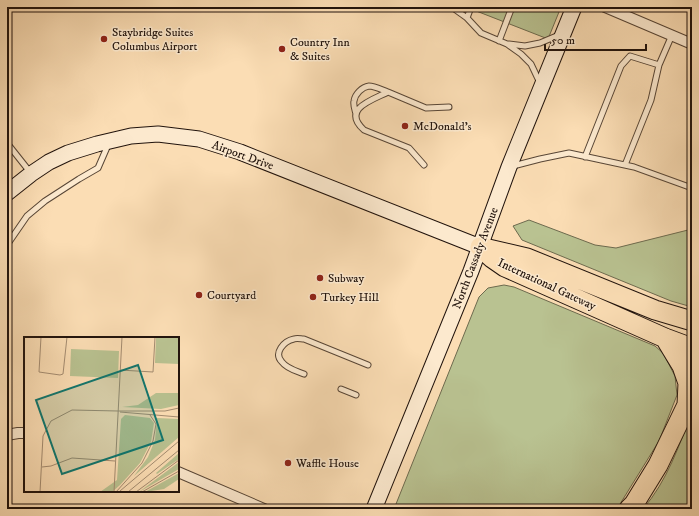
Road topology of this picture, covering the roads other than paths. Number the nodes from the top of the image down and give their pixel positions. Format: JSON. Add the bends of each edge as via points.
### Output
{"nodes":[{"id":1,"x":450,"y":7,"type":"edge"},
{"id":2,"x":471,"y":7,"type":"edge"},
{"id":3,"x":512,"y":7,"type":"edge"},
{"id":4,"x":574,"y":7,"type":"edge"},
{"id":5,"x":605,"y":7,"type":"edge"},
{"id":6,"x":467,"y":18,"type":"junction"},
{"id":7,"x":563,"y":33,"type":"junction"},
{"id":8,"x":672,"y":35,"type":"junction"},
{"id":9,"x":499,"y":40,"type":"junction"},
{"id":10,"x":507,"y":44,"type":"junction"},
{"id":11,"x":692,"y":44,"type":"edge"},
{"id":12,"x":659,"y":65,"type":"junction"},
{"id":13,"x":542,"y":86,"type":"junction"},
{"id":14,"x":388,"y":92,"type":"junction"},
{"id":15,"x":449,"y":106,"type":"dead end"},
{"id":16,"x":356,"y":114,"type":"junction"},
{"id":17,"x":109,"y":141,"type":"junction"},
{"id":18,"x":7,"y":143,"type":"edge"},
{"id":19,"x":585,"y":157,"type":"junction"},
{"id":20,"x":424,"y":165,"type":"dead end"},
{"id":21,"x":625,"y":165,"type":"junction"},
{"id":22,"x":509,"y":167,"type":"junction"},
{"id":23,"x":31,"y":174,"type":"junction"},
{"id":24,"x":692,"y":188,"type":"edge"},
{"id":25,"x":7,"y":193,"type":"edge"},
{"id":26,"x":7,"y":246,"type":"edge"},
{"id":27,"x":480,"y":247,"type":"junction"},
{"id":28,"x":692,"y":321,"type":"edge"},
{"id":29,"x":666,"y":338,"type":"junction"},
{"id":30,"x":692,"y":348,"type":"edge"},
{"id":31,"x":368,"y":365,"type":"dead end"},
{"id":32,"x":304,"y":374,"type":"dead end"},
{"id":33,"x":341,"y":389,"type":"dead end"},
{"id":34,"x":356,"y":395,"type":"dead end"},
{"id":35,"x":24,"y":433,"type":"edge"},
{"id":36,"x":7,"y":435,"type":"edge"},
{"id":37,"x":179,"y":472,"type":"edge"},
{"id":38,"x":264,"y":509,"type":"edge"},
{"id":39,"x":374,"y":509,"type":"edge"},
{"id":40,"x":629,"y":509,"type":"edge"}],
"edges":[{"from":1,"to":6,"type":"lane"},
{"from":2,"to":6,"type":"lane"},
{"from":3,"to":9,"type":"lane"},
{"from":4,"to":7,"type":"main road","name":"North Cassady Avenue"},
{"from":5,"to":8,"type":"street"},
{"from":6,"to":9,"type":"lane","via":[[481,33]]},
{"from":7,"to":10,"type":"lane","via":[[540,43],[525,46]]},
{"from":7,"to":13,"type":"main road","name":"North Cassady Avenue"},
{"from":8,"to":11,"type":"street"},
{"from":8,"to":12,"type":"lane"},
{"from":9,"to":10,"type":"lane"},
{"from":10,"to":13,"type":"lane","via":[[531,64]]},
{"from":12,"to":19,"type":"lane","via":[[630,56],[621,66]]},
{"from":12,"to":21,"type":"lane","via":[[651,100]]},
{"from":13,"to":22,"type":"main road","name":"North Cassady Avenue"},
{"from":14,"to":15,"type":"lane","via":[[426,108]]},
{"from":14,"to":16,"type":"lane","via":[[365,103]]},
{"from":14,"to":16,"type":"lane","via":[[371,86],[365,87],[356,95]]},
{"from":16,"to":20,"type":"lane","via":[[356,120],[364,130],[409,148]]},
{"from":17,"to":23,"type":"main road","name":"Airport Drive","via":[[68,153]]},
{"from":17,"to":26,"type":"lane","via":[[98,168],[44,201],[27,216]]},
{"from":17,"to":27,"type":"main road","name":"Airport Drive","via":[[158,134],[199,139],[240,152]]},
{"from":18,"to":23,"type":"lane"},
{"from":19,"to":21,"type":"lane"},
{"from":19,"to":22,"type":"lane","via":[[570,153]]},
{"from":21,"to":24,"type":"lane"},
{"from":22,"to":27,"type":"main road","name":"North Cassady Avenue"},
{"from":23,"to":25,"type":"main road","name":"Airport Drive"},
{"from":27,"to":28,"type":"highway","name":"International Gateway","via":[[527,258],[656,310]]},
{"from":27,"to":29,"type":"highway","name":"International Gateway","via":[[505,267]]},
{"from":27,"to":39,"type":"main road","name":"North Cassady Avenue"},
{"from":29,"to":30,"type":"highway","name":"International Gateway"},
{"from":29,"to":40,"type":"highway","via":[[682,366],[688,383],[687,405],[658,465]]},
{"from":31,"to":32,"type":"lane","via":[[304,339],[293,339],[280,348],[278,355],[287,367]]},
{"from":33,"to":34,"type":"lane"},
{"from":35,"to":36,"type":"street"},
{"from":37,"to":38,"type":"street"}]}
